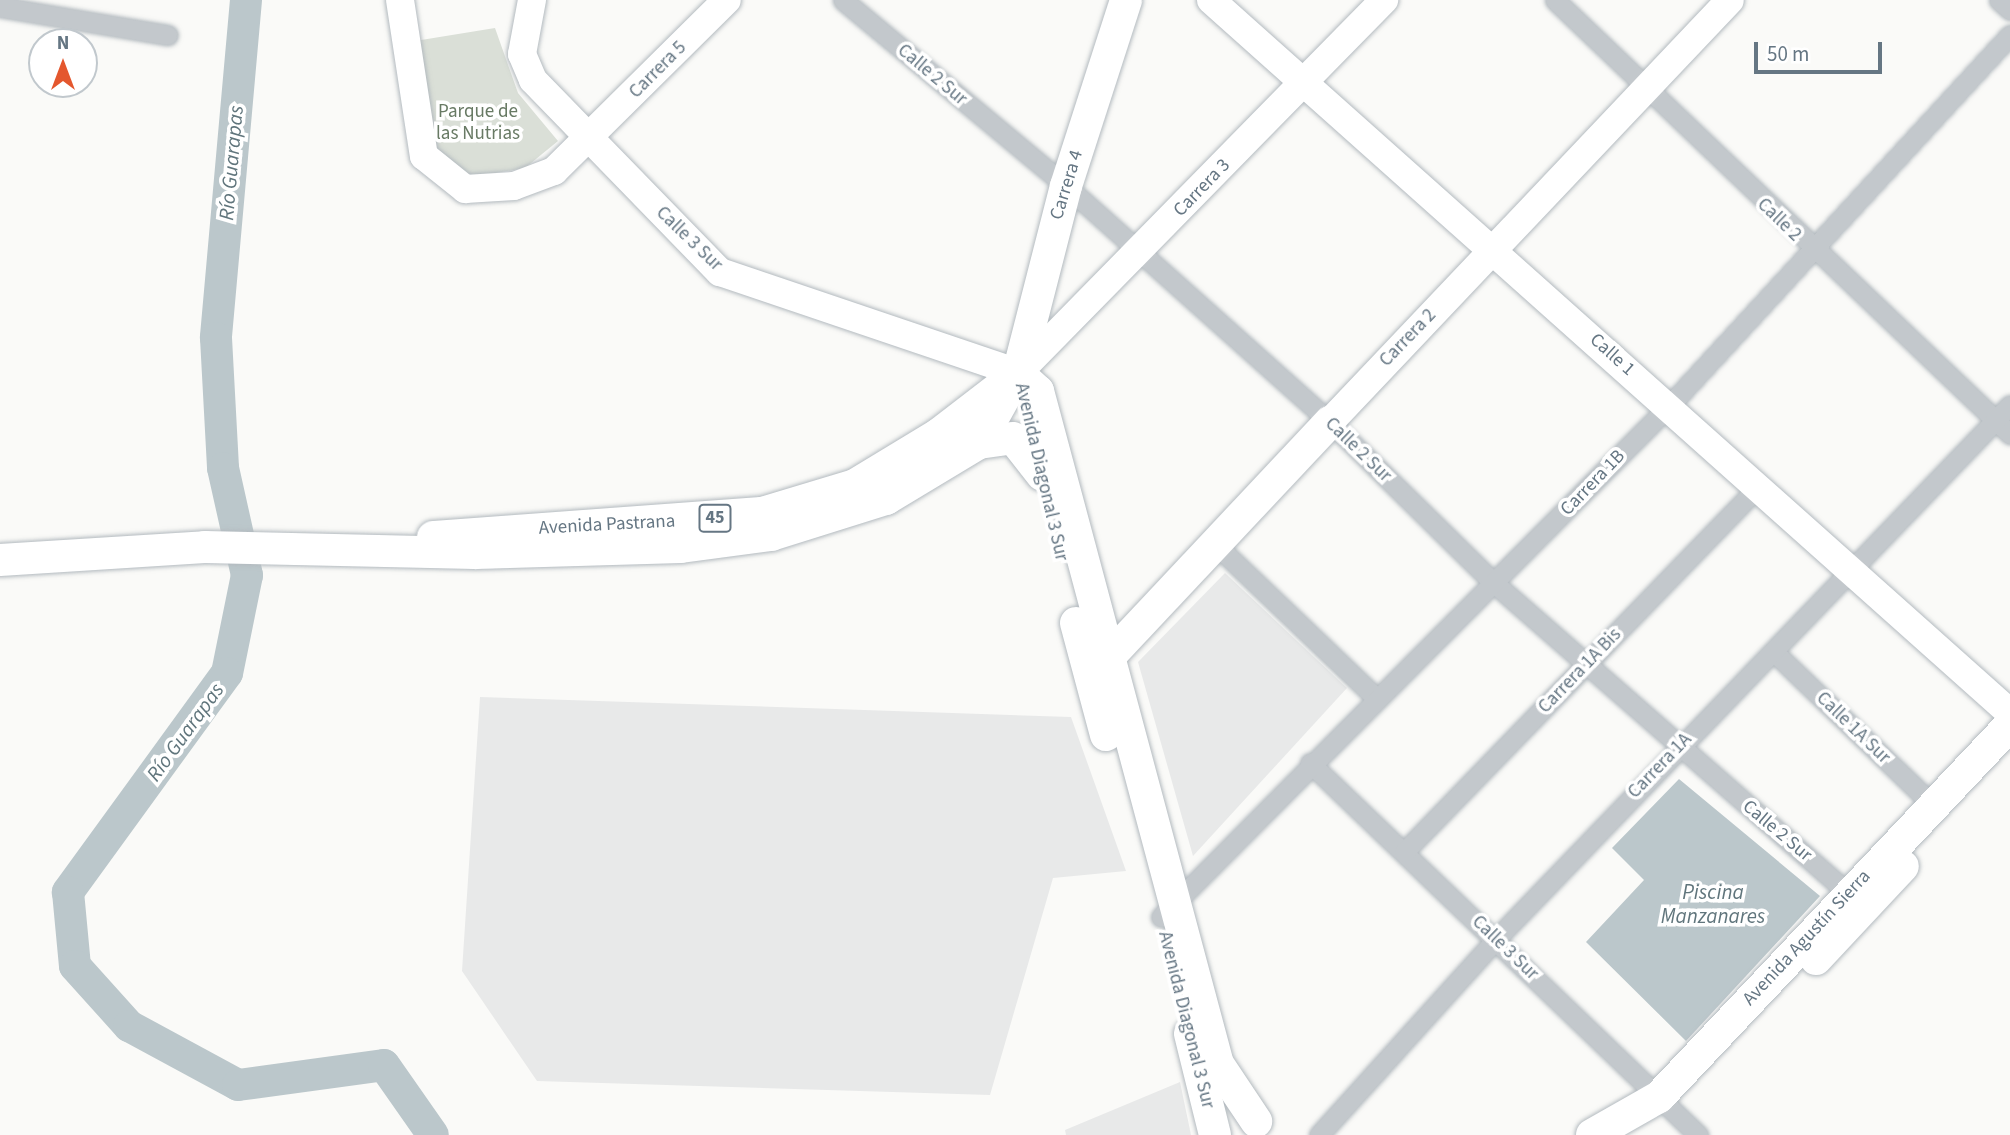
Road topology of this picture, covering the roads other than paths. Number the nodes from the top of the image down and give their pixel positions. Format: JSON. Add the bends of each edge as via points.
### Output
{"nodes":[{"id":1,"x":400,"y":0,"type":"edge"},
{"id":2,"x":532,"y":0,"type":"edge"},
{"id":3,"x":727,"y":0,"type":"edge"},
{"id":4,"x":843,"y":0,"type":"edge"},
{"id":5,"x":1126,"y":0,"type":"edge"},
{"id":6,"x":1211,"y":0,"type":"edge"},
{"id":7,"x":1384,"y":0,"type":"edge"},
{"id":8,"x":1555,"y":0,"type":"edge"},
{"id":9,"x":1730,"y":0,"type":"edge"},
{"id":10,"x":1999,"y":0,"type":"edge"},
{"id":11,"x":0,"y":7,"type":"edge"},
{"id":12,"x":2010,"y":10,"type":"edge"},
{"id":13,"x":168,"y":35,"type":"dead end"},
{"id":14,"x":2010,"y":35,"type":"edge"},
{"id":15,"x":1305,"y":82,"type":"junction"},
{"id":16,"x":1645,"y":92,"type":"junction"},
{"id":17,"x":589,"y":140,"type":"junction"},
{"id":18,"x":1066,"y":186,"type":"junction"},
{"id":19,"x":1495,"y":251,"type":"junction"},
{"id":20,"x":1140,"y":252,"type":"junction"},
{"id":21,"x":1812,"y":252,"type":"junction"},
{"id":22,"x":1018,"y":373,"type":"junction"},
{"id":23,"x":1668,"y":405,"type":"junction"},
{"id":24,"x":2010,"y":405,"type":"edge"},
{"id":25,"x":1330,"y":422,"type":"junction"},
{"id":26,"x":2003,"y":427,"type":"edge"},
{"id":27,"x":979,"y":443,"type":"junction"},
{"id":28,"x":1042,"y":475,"type":"junction"},
{"id":29,"x":1756,"y":489,"type":"junction"},
{"id":30,"x":1214,"y":543,"type":"junction"},
{"id":31,"x":374,"y":547,"type":"junction"},
{"id":32,"x":0,"y":560,"type":"edge"},
{"id":33,"x":1850,"y":571,"type":"junction"},
{"id":34,"x":1494,"y":583,"type":"junction"},
{"id":35,"x":1774,"y":652,"type":"junction"},
{"id":36,"x":1587,"y":663,"type":"junction"},
{"id":37,"x":1098,"y":670,"type":"junction"},
{"id":38,"x":1375,"y":697,"type":"junction"},
{"id":39,"x":2010,"y":713,"type":"edge"},
{"id":40,"x":2010,"y":725,"type":"edge"},
{"id":41,"x":1678,"y":747,"type":"junction"},
{"id":42,"x":2010,"y":747,"type":"edge"},
{"id":43,"x":1310,"y":763,"type":"junction"},
{"id":44,"x":1932,"y":804,"type":"junction"},
{"id":45,"x":1404,"y":852,"type":"junction"},
{"id":46,"x":1857,"y":900,"type":"junction"},
{"id":47,"x":1170,"y":910,"type":"junction"},
{"id":48,"x":1496,"y":939,"type":"junction"},
{"id":49,"x":1666,"y":1103,"type":"junction"},
{"id":50,"x":1268,"y":1128,"type":"edge"},
{"id":51,"x":1214,"y":1135,"type":"edge"},
{"id":52,"x":1223,"y":1135,"type":"edge"},
{"id":53,"x":1319,"y":1135,"type":"edge"},
{"id":54,"x":1592,"y":1135,"type":"edge"},
{"id":55,"x":1635,"y":1135,"type":"edge"},
{"id":56,"x":1698,"y":1135,"type":"edge"}],
"edges":[{"from":1,"to":17,"type":"main road","name":"Carrera 5","via":[[424,156],[465,189],[514,186],[554,171]]},
{"from":2,"to":17,"type":"main road","name":"Calle 3 Sur","via":[[522,30],[522,54],[533,80]]},
{"from":3,"to":17,"type":"main road","name":"Carrera 5"},
{"from":4,"to":18,"type":"street","name":"Calle 2 Sur"},
{"from":5,"to":18,"type":"main road","name":"Carrera 4"},
{"from":6,"to":15,"type":"main road","name":"Calle 1"},
{"from":7,"to":15,"type":"main road","name":"Carrera 3"},
{"from":8,"to":16,"type":"street","name":"Calle 2"},
{"from":9,"to":16,"type":"main road","name":"Carrera 2"},
{"from":10,"to":12,"type":"street"},
{"from":11,"to":13,"type":"street"},
{"from":14,"to":21,"type":"street","name":"Carrera 1B"},
{"from":15,"to":19,"type":"main road","name":"Calle 1","via":[[1412,185]]},
{"from":15,"to":20,"type":"main road","name":"Carrera 3"},
{"from":16,"to":19,"type":"main road","name":"Carrera 2"},
{"from":16,"to":21,"type":"street","name":"Calle 2"},
{"from":17,"to":22,"type":"main road","name":"Calle 3 Sur","via":[[720,272]]},
{"from":18,"to":20,"type":"street","name":"Calle 2 Sur"},
{"from":18,"to":22,"type":"main road","name":"Carrera 4"},
{"from":19,"to":23,"type":"main road","name":"Calle 1"},
{"from":19,"to":25,"type":"main road","name":"Carrera 2"},
{"from":20,"to":22,"type":"main road","name":"Carrera 3"},
{"from":20,"to":25,"type":"street","name":"Calle 2 Sur"},
{"from":21,"to":23,"type":"street","name":"Carrera 1B"},
{"from":21,"to":26,"type":"street","name":"Calle 2"},
{"from":22,"to":27,"type":"main road","name":"Avenida Pastrana"},
{"from":22,"to":28,"type":"main road","name":"Avenida Diagonal 3 Sur"},
{"from":22,"to":31,"type":"main road","name":"Avenida Pastrana","number":"45","via":[[939,434],[855,485],[762,513],[472,531]]},
{"from":22,"to":37,"type":"main road","name":"Avenida Diagonal 3 Sur","via":[[1038,391]]},
{"from":23,"to":29,"type":"main road","name":"Calle 1"},
{"from":23,"to":34,"type":"street","name":"Carrera 1B"},
{"from":24,"to":26,"type":"street","name":"Carrera 1A"},
{"from":25,"to":30,"type":"main road","name":"Carrera 2"},
{"from":25,"to":34,"type":"street","name":"Calle 2 Sur"},
{"from":26,"to":33,"type":"street","name":"Carrera 1A"},
{"from":27,"to":28,"type":"main road","via":[[1013,438]]},
{"from":27,"to":31,"type":"main road","name":"Avenida Pastrana","via":[[886,499],[771,535],[681,548],[475,553]]},
{"from":28,"to":37,"type":"main road","name":"Avenida Diagonal 3 Sur"},
{"from":29,"to":33,"type":"main road","name":"Calle 1"},
{"from":29,"to":36,"type":"street","name":"Carrera 1A Bis"},
{"from":30,"to":37,"type":"main road","name":"Carrera 2"},
{"from":30,"to":38,"type":"street"},
{"from":31,"to":32,"type":"main road","name":"Avenida Pastrana","number":"45","via":[[274,551],[205,547]]},
{"from":33,"to":35,"type":"street","name":"Carrera 1A"},
{"from":33,"to":39,"type":"main road","name":"Calle 1"},
{"from":34,"to":36,"type":"street","name":"Calle 2 Sur"},
{"from":34,"to":38,"type":"street","name":"Carrera 1B"},
{"from":35,"to":41,"type":"street","name":"Carrera 1A"},
{"from":35,"to":44,"type":"street","name":"Calle 1A Sur"},
{"from":36,"to":41,"type":"street","name":"Calle 2 Sur"},
{"from":36,"to":45,"type":"street","name":"Carrera 1A Bis"},
{"from":37,"to":47,"type":"main road","name":"Avenida Diagonal 3 Sur"},
{"from":38,"to":43,"type":"street","name":"Carrera 1B"},
{"from":40,"to":44,"type":"main road","name":"Avenida Agustín Sierra"},
{"from":41,"to":46,"type":"street","name":"Calle 2 Sur"},
{"from":41,"to":48,"type":"street","name":"Carrera 1A"},
{"from":42,"to":46,"type":"main road","name":"Avenida Agustín Sierra"},
{"from":43,"to":45,"type":"street","name":"Calle 3 Sur"},
{"from":43,"to":47,"type":"street","name":"Carrera 1B"},
{"from":44,"to":46,"type":"main road","name":"Avenida Agustín Sierra"},
{"from":45,"to":48,"type":"street","name":"Calle 3 Sur"},
{"from":46,"to":49,"type":"main road","name":"Avenida Agustín Sierra"},
{"from":47,"to":50,"type":"main road","name":"Avenida Diagonal 3 Sur","via":[[1218,1064]]},
{"from":47,"to":51,"type":"main road","name":"Avenida Diagonal 3 Sur"},
{"from":48,"to":49,"type":"street","name":"Calle 3 Sur"},
{"from":48,"to":53,"type":"street","name":"Carrera 1A"},
{"from":49,"to":54,"type":"main road","name":"Avenida Agustín Sierra"},
{"from":49,"to":55,"type":"main road","name":"Avenida Agustín Sierra"},
{"from":49,"to":56,"type":"street","name":"Calle 3 Sur"},
{"from":50,"to":52,"type":"main road"}]}
